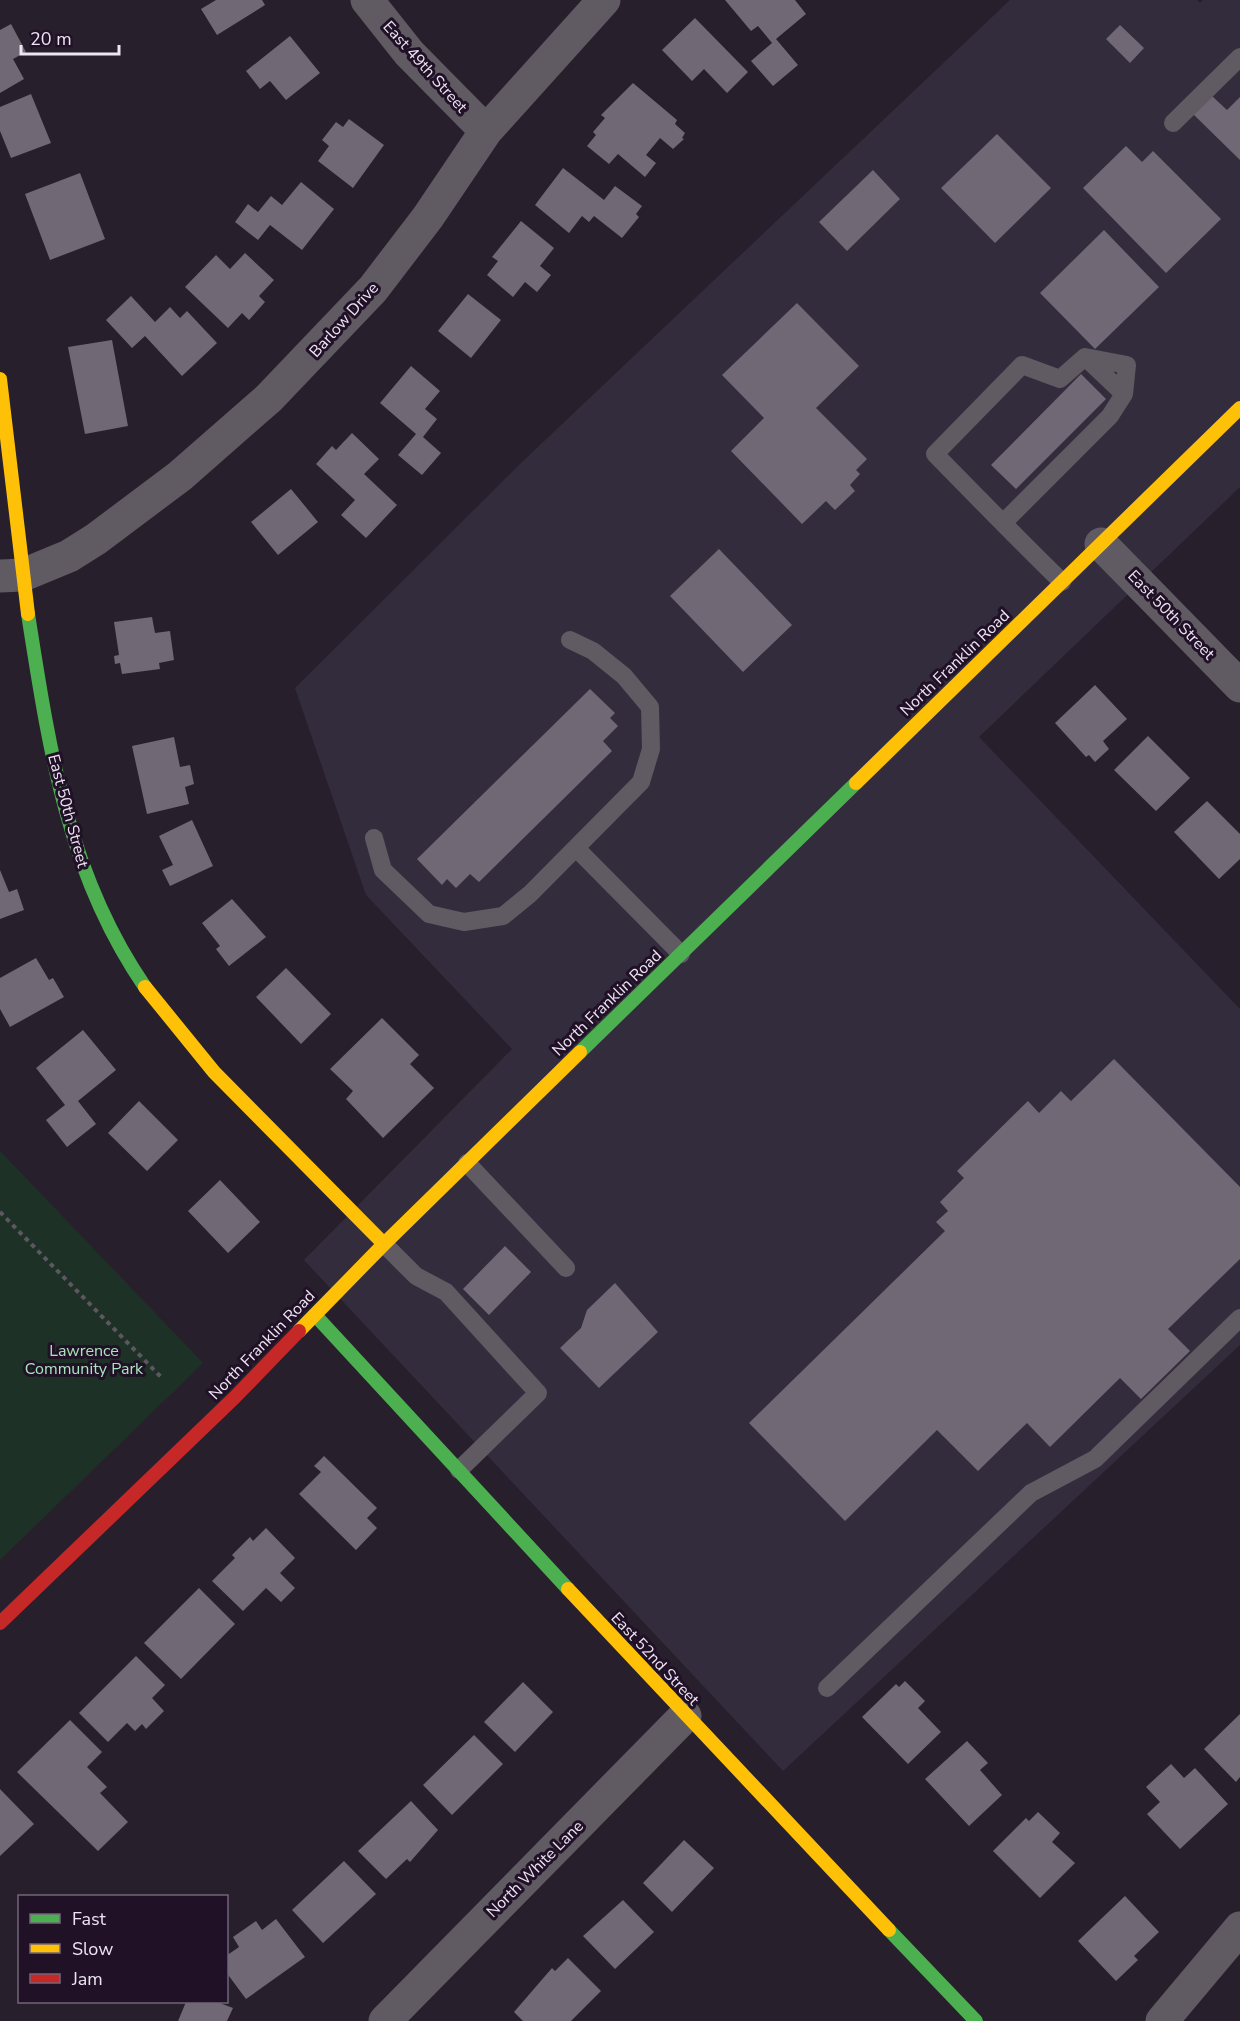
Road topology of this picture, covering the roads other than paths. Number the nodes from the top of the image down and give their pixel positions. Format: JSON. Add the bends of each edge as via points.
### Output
{"nodes":[{"id":1,"x":367,"y":0,"type":"edge"},
{"id":2,"x":604,"y":0,"type":"edge"},
{"id":3,"x":1240,"y":57,"type":"edge"},
{"id":4,"x":1173,"y":123,"type":"dead end"},
{"id":5,"x":486,"y":131,"type":"junction"},
{"id":6,"x":0,"y":379,"type":"edge"},
{"id":7,"x":1240,"y":408,"type":"edge"},
{"id":8,"x":1003,"y":524,"type":"junction"},
{"id":9,"x":1101,"y":544,"type":"junction"},
{"id":10,"x":12,"y":575,"type":"edge"},
{"id":11,"x":1062,"y":582,"type":"junction"},
{"id":12,"x":570,"y":640,"type":"dead end"},
{"id":13,"x":1240,"y":686,"type":"edge"},
{"id":14,"x":374,"y":838,"type":"dead end"},
{"id":15,"x":576,"y":848,"type":"junction"},
{"id":16,"x":681,"y":954,"type":"junction"},
{"id":17,"x":466,"y":1163,"type":"junction"},
{"id":18,"x":384,"y":1244,"type":"junction"},
{"id":19,"x":566,"y":1268,"type":"dead end"},
{"id":20,"x":315,"y":1315,"type":"junction"},
{"id":21,"x":1240,"y":1317,"type":"edge"},
{"id":22,"x":459,"y":1470,"type":"junction"},
{"id":23,"x":0,"y":1623,"type":"edge"},
{"id":24,"x":827,"y":1688,"type":"dead end"},
{"id":25,"x":685,"y":1716,"type":"junction"},
{"id":26,"x":1240,"y":1928,"type":"edge"},
{"id":27,"x":385,"y":2021,"type":"edge"},
{"id":28,"x":976,"y":2021,"type":"edge"},
{"id":29,"x":1162,"y":2021,"type":"edge"}],
"edges":[{"from":1,"to":5,"type":"street","name":"East 49th Street","via":[[409,53]]},
{"from":2,"to":5,"type":"street","name":"Barlow Drive"},
{"from":3,"to":4,"type":"lane"},
{"from":5,"to":10,"type":"street","name":"Barlow Drive","via":[[428,217],[372,289],[269,398],[189,469],[120,522],[69,556]]},
{"from":6,"to":10,"type":"street","name":"East 50th Street","via":[[14,466]]},
{"from":7,"to":9,"type":"street","name":"North Franklin Road"},
{"from":8,"to":8,"type":"lane","via":[[935,454],[1022,365],[1060,380],[1084,357],[1124,393],[1110,416]]},
{"from":8,"to":11,"type":"lane"},
{"from":9,"to":11,"type":"street","name":"North Franklin Road"},
{"from":9,"to":13,"type":"street","name":"East 50th Street"},
{"from":10,"to":18,"type":"street","name":"East 50th Street","via":[[74,847],[111,932],[184,1040]]},
{"from":11,"to":16,"type":"street","name":"North Franklin Road"},
{"from":12,"to":15,"type":"lane","via":[[593,651],[624,676],[650,708],[651,749],[641,782]]},
{"from":14,"to":15,"type":"lane","via":[[383,870],[429,914],[464,922],[503,916]]},
{"from":15,"to":16,"type":"lane"},
{"from":16,"to":17,"type":"street","name":"North Franklin Road"},
{"from":17,"to":18,"type":"street","name":"North Franklin Road"},
{"from":17,"to":19,"type":"lane"},
{"from":18,"to":20,"type":"street","name":"North Franklin Road"},
{"from":18,"to":22,"type":"lane","via":[[416,1276],[446,1292],[538,1393]]},
{"from":20,"to":22,"type":"street","name":"East 52nd Street"},
{"from":20,"to":23,"type":"street","name":"North Franklin Road"},
{"from":21,"to":24,"type":"lane","via":[[1095,1459],[1031,1493]]},
{"from":22,"to":25,"type":"street","name":"East 52nd Street"},
{"from":25,"to":27,"type":"street","name":"North White Lane"},
{"from":25,"to":28,"type":"street","name":"East 52nd Street"},
{"from":26,"to":29,"type":"street"}]}
